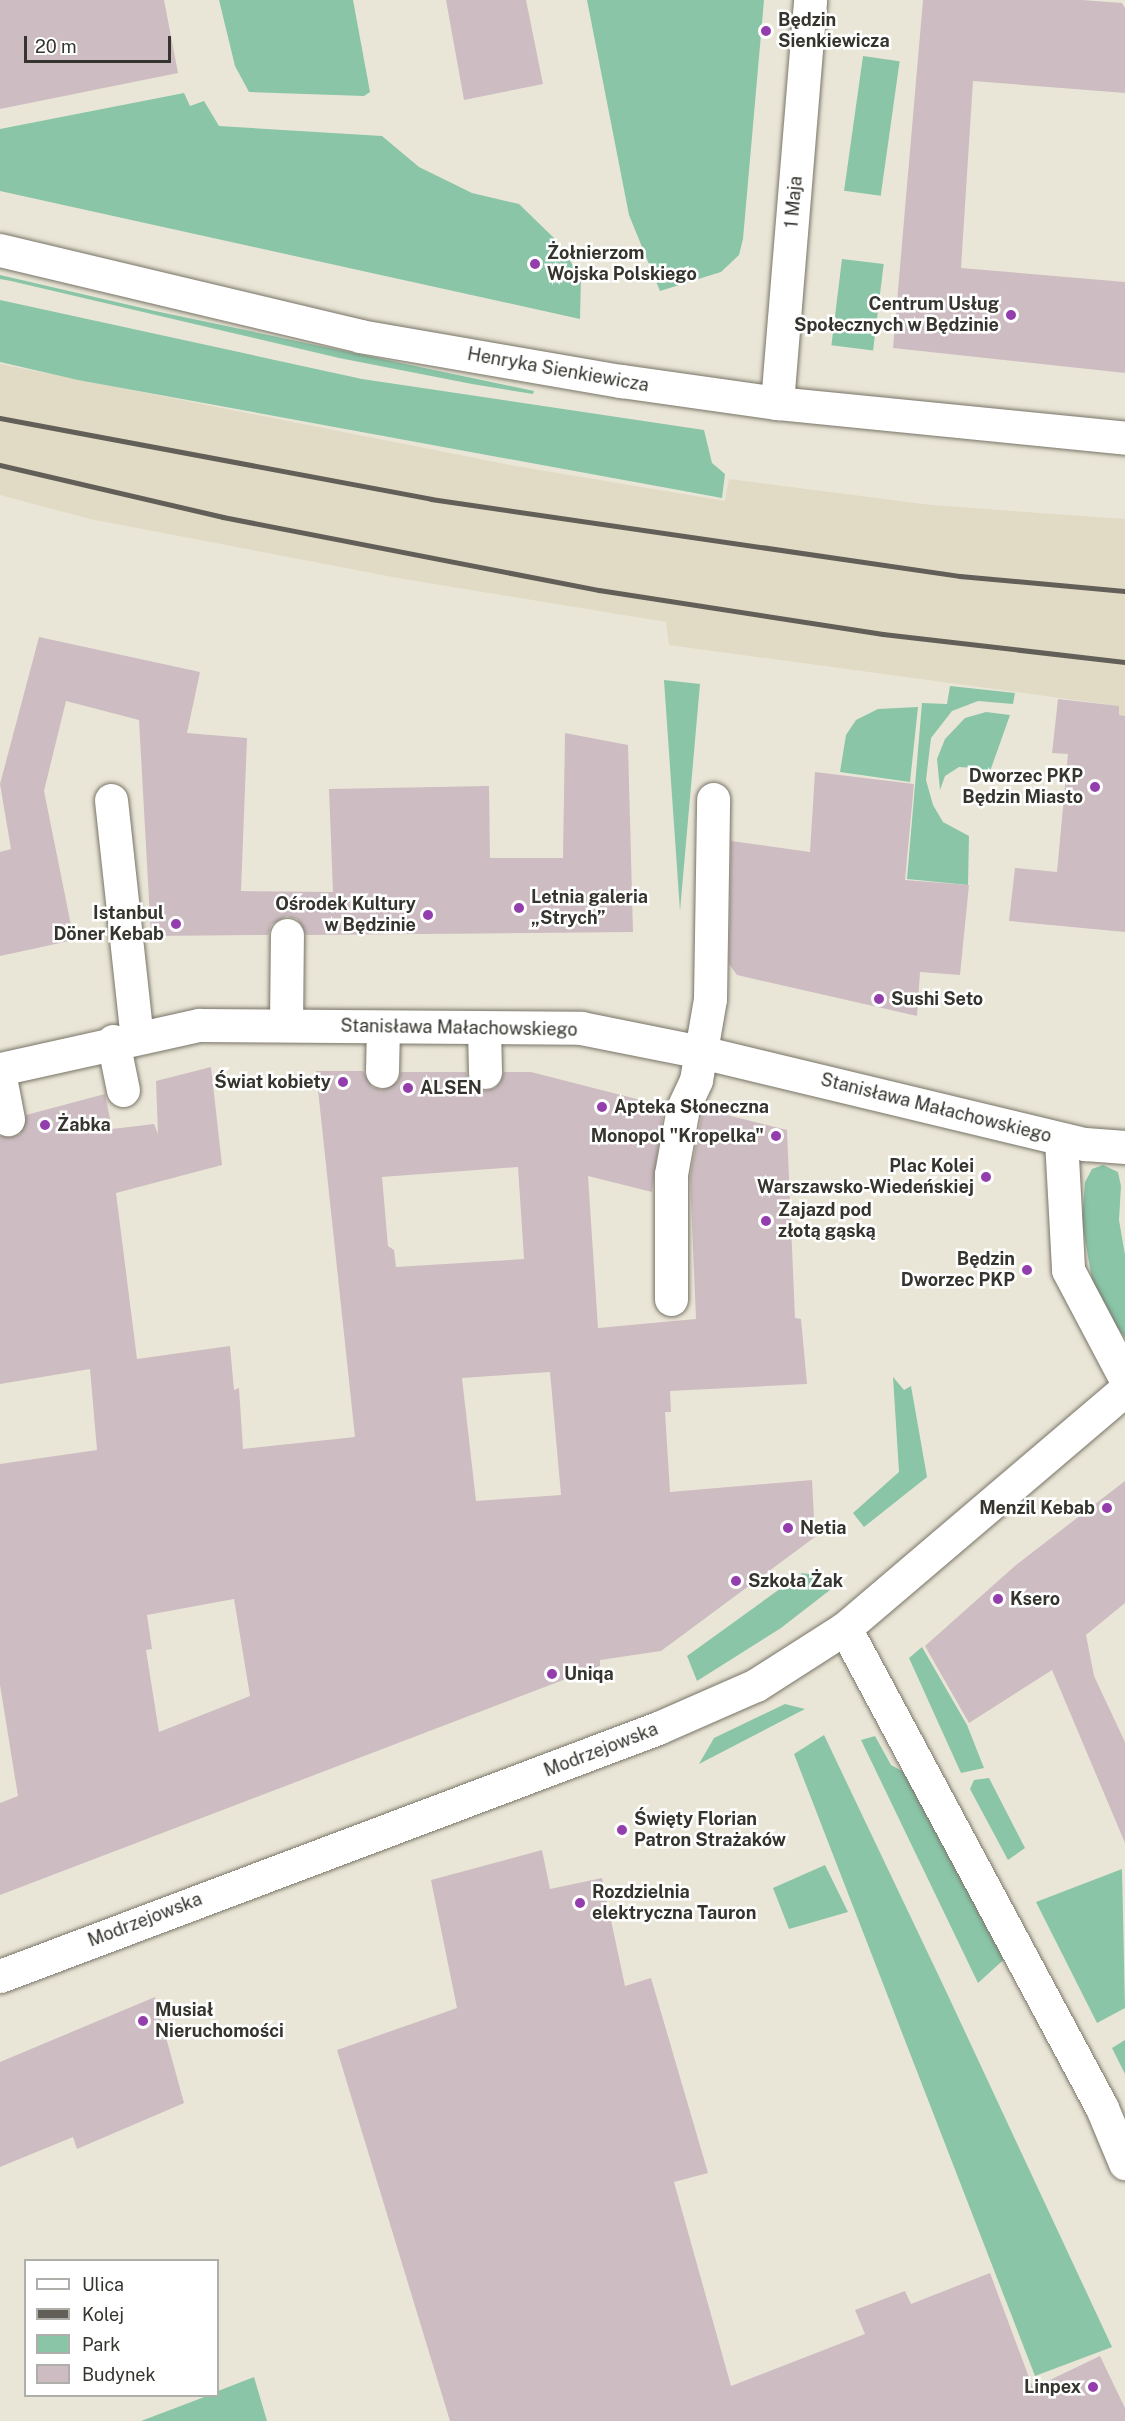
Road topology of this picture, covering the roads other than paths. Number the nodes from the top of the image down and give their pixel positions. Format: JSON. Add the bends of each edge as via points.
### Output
{"nodes":[{"id":1,"x":810,"y":0,"type":"edge"},
{"id":2,"x":0,"y":250,"type":"edge"},
{"id":3,"x":777,"y":403,"type":"junction"},
{"id":4,"x":1125,"y":438,"type":"edge"},
{"id":5,"x":713,"y":799,"type":"dead end"},
{"id":6,"x":111,"y":800,"type":"dead end"},
{"id":7,"x":287,"y":935,"type":"dead end"},
{"id":8,"x":286,"y":1025,"type":"junction"},
{"id":9,"x":383,"y":1027,"type":"junction"},
{"id":10,"x":484,"y":1028,"type":"junction"},
{"id":11,"x":125,"y":1040,"type":"junction"},
{"id":12,"x":701,"y":1052,"type":"junction"},
{"id":13,"x":0,"y":1069,"type":"edge"},
{"id":14,"x":382,"y":1071,"type":"dead end"},
{"id":15,"x":485,"y":1072,"type":"dead end"},
{"id":16,"x":0,"y":1077,"type":"edge"},
{"id":17,"x":123,"y":1090,"type":"dead end"},
{"id":18,"x":8,"y":1119,"type":"dead end"},
{"id":19,"x":1061,"y":1139,"type":"junction"},
{"id":20,"x":1125,"y":1147,"type":"edge"},
{"id":21,"x":671,"y":1299,"type":"dead end"},
{"id":22,"x":1125,"y":1378,"type":"edge"},
{"id":23,"x":1125,"y":1390,"type":"edge"},
{"id":24,"x":845,"y":1628,"type":"junction"},
{"id":25,"x":0,"y":1976,"type":"edge"},
{"id":26,"x":1125,"y":2163,"type":"edge"}],
"edges":[{"from":1,"to":3,"type":"street","name":"1 Maja"},
{"from":2,"to":3,"type":"street","name":"Henryka Sienkiewicza","via":[[360,336]]},
{"from":3,"to":4,"type":"street","name":"Henryka Sienkiewicza"},
{"from":5,"to":12,"type":"street","via":[[710,999]]},
{"from":6,"to":11,"type":"street"},
{"from":7,"to":8,"type":"street"},
{"from":8,"to":9,"type":"street","name":"Stanisława Małachowskiego"},
{"from":8,"to":11,"type":"street","name":"Stanisława Małachowskiego","via":[[199,1025]]},
{"from":9,"to":10,"type":"street","name":"Stanisława Małachowskiego"},
{"from":9,"to":14,"type":"street"},
{"from":10,"to":12,"type":"street","name":"Stanisława Małachowskiego","via":[[580,1028]]},
{"from":10,"to":15,"type":"street"},
{"from":11,"to":13,"type":"street","name":"Stanisława Małachowskiego"},
{"from":11,"to":17,"type":"street"},
{"from":12,"to":19,"type":"street","name":"Stanisława Małachowskiego"},
{"from":12,"to":21,"type":"street","via":[[696,1080],[683,1108],[671,1174]]},
{"from":16,"to":18,"type":"street"},
{"from":19,"to":20,"type":"street","name":"Stanisława Małachowskiego"},
{"from":19,"to":22,"type":"street","via":[[1068,1270]]},
{"from":23,"to":24,"type":"street","name":"Modrzejowska"},
{"from":24,"to":25,"type":"street","name":"Modrzejowska","via":[[756,1685],[658,1728]]},
{"from":24,"to":26,"type":"street","via":[[1102,2108]]}]}
